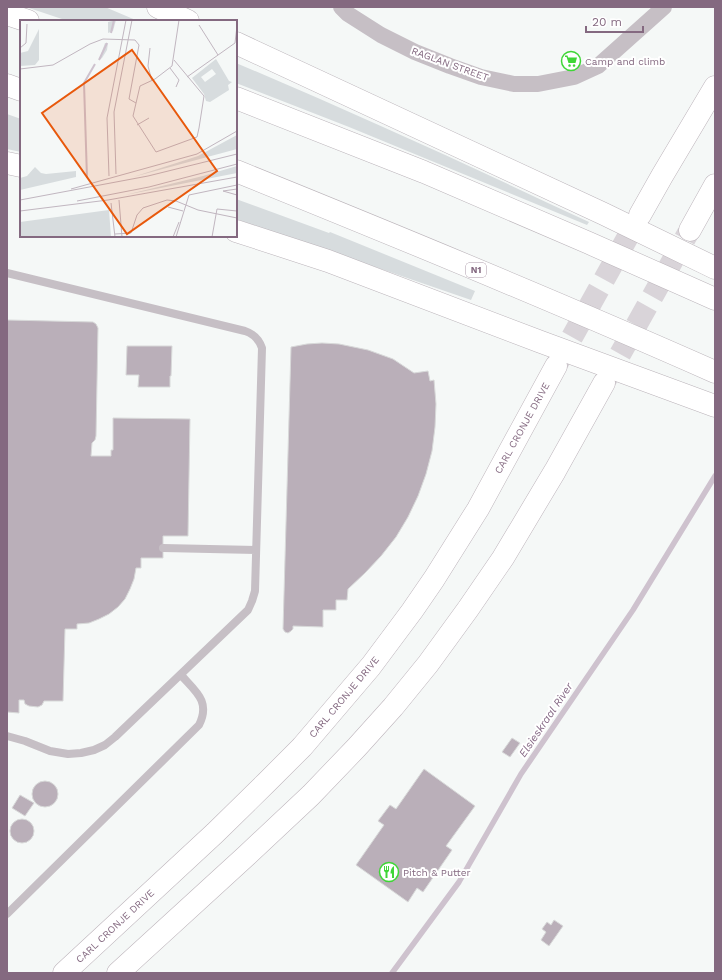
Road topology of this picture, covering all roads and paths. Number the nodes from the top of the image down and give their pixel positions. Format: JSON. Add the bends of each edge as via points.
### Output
{"nodes":[{"id":1,"x":158,"y":7,"type":"edge"},
{"id":2,"x":341,"y":7,"type":"edge"},
{"id":3,"x":664,"y":7,"type":"edge"},
{"id":4,"x":7,"y":14,"type":"edge"},
{"id":5,"x":25,"y":20,"type":"edge"},
{"id":6,"x":186,"y":20,"type":"edge"},
{"id":7,"x":237,"y":43,"type":"edge"},
{"id":8,"x":7,"y":85,"type":"edge"},
{"id":9,"x":715,"y":87,"type":"edge"},
{"id":10,"x":20,"y":90,"type":"edge"},
{"id":11,"x":237,"y":98,"type":"edge"},
{"id":12,"x":7,"y":163,"type":"edge"},
{"id":13,"x":20,"y":166,"type":"edge"},
{"id":14,"x":237,"y":171,"type":"edge"},
{"id":15,"x":715,"y":185,"type":"edge"},
{"id":16,"x":640,"y":215,"type":"tunnel mouth"},
{"id":17,"x":690,"y":230,"type":"tunnel mouth"},
{"id":18,"x":237,"y":231,"type":"edge"},
{"id":19,"x":715,"y":268,"type":"edge"},
{"id":20,"x":7,"y":273,"type":"edge"},
{"id":21,"x":715,"y":299,"type":"edge"},
{"id":22,"x":556,"y":366,"type":"tunnel mouth"},
{"id":23,"x":715,"y":372,"type":"edge"},
{"id":24,"x":604,"y":383,"type":"tunnel mouth"},
{"id":25,"x":715,"y":406,"type":"edge"},
{"id":26,"x":163,"y":548,"type":"dead end"},
{"id":27,"x":256,"y":550,"type":"junction"},
{"id":28,"x":180,"y":675,"type":"junction"},
{"id":29,"x":7,"y":738,"type":"edge"},
{"id":30,"x":7,"y":914,"type":"edge"},
{"id":31,"x":64,"y":973,"type":"edge"},
{"id":32,"x":118,"y":973,"type":"edge"}],
"edges":[{"from":1,"to":6,"type":"main road"},
{"from":2,"to":3,"type":"street","name":"RAGLAN STREET","via":[[381,35],[450,66],[481,77],[514,84],[538,84],[574,77],[598,66]]},
{"from":4,"to":5,"type":"main road"},
{"from":7,"to":19,"type":"main road"},
{"from":8,"to":10,"type":"main road"},
{"from":9,"to":16,"type":"main road"},
{"from":11,"to":21,"type":"main road","via":[[424,172]]},
{"from":12,"to":13,"type":"main road"},
{"from":14,"to":23,"type":"main road","number":"N1","via":[[392,234]]},
{"from":15,"to":17,"type":"main road"},
{"from":18,"to":25,"type":"main road","via":[[328,261]]},
{"from":20,"to":27,"type":"lane","via":[[244,331],[251,333],[260,342],[262,348]]},
{"from":22,"to":31,"type":"main road","name":"CARL CRONJE DRIVE","via":[[478,509],[412,611],[371,666],[302,747],[267,782]]},
{"from":24,"to":32,"type":"main road","via":[[503,558],[432,658],[393,707],[311,795]]},
{"from":26,"to":27,"type":"lane"},
{"from":27,"to":28,"type":"lane","via":[[256,591],[248,610]]},
{"from":28,"to":29,"type":"lane","via":[[115,737],[94,750],[74,754],[59,753],[26,741]]},
{"from":28,"to":30,"type":"lane","via":[[202,700],[204,711],[199,725]]}]}
